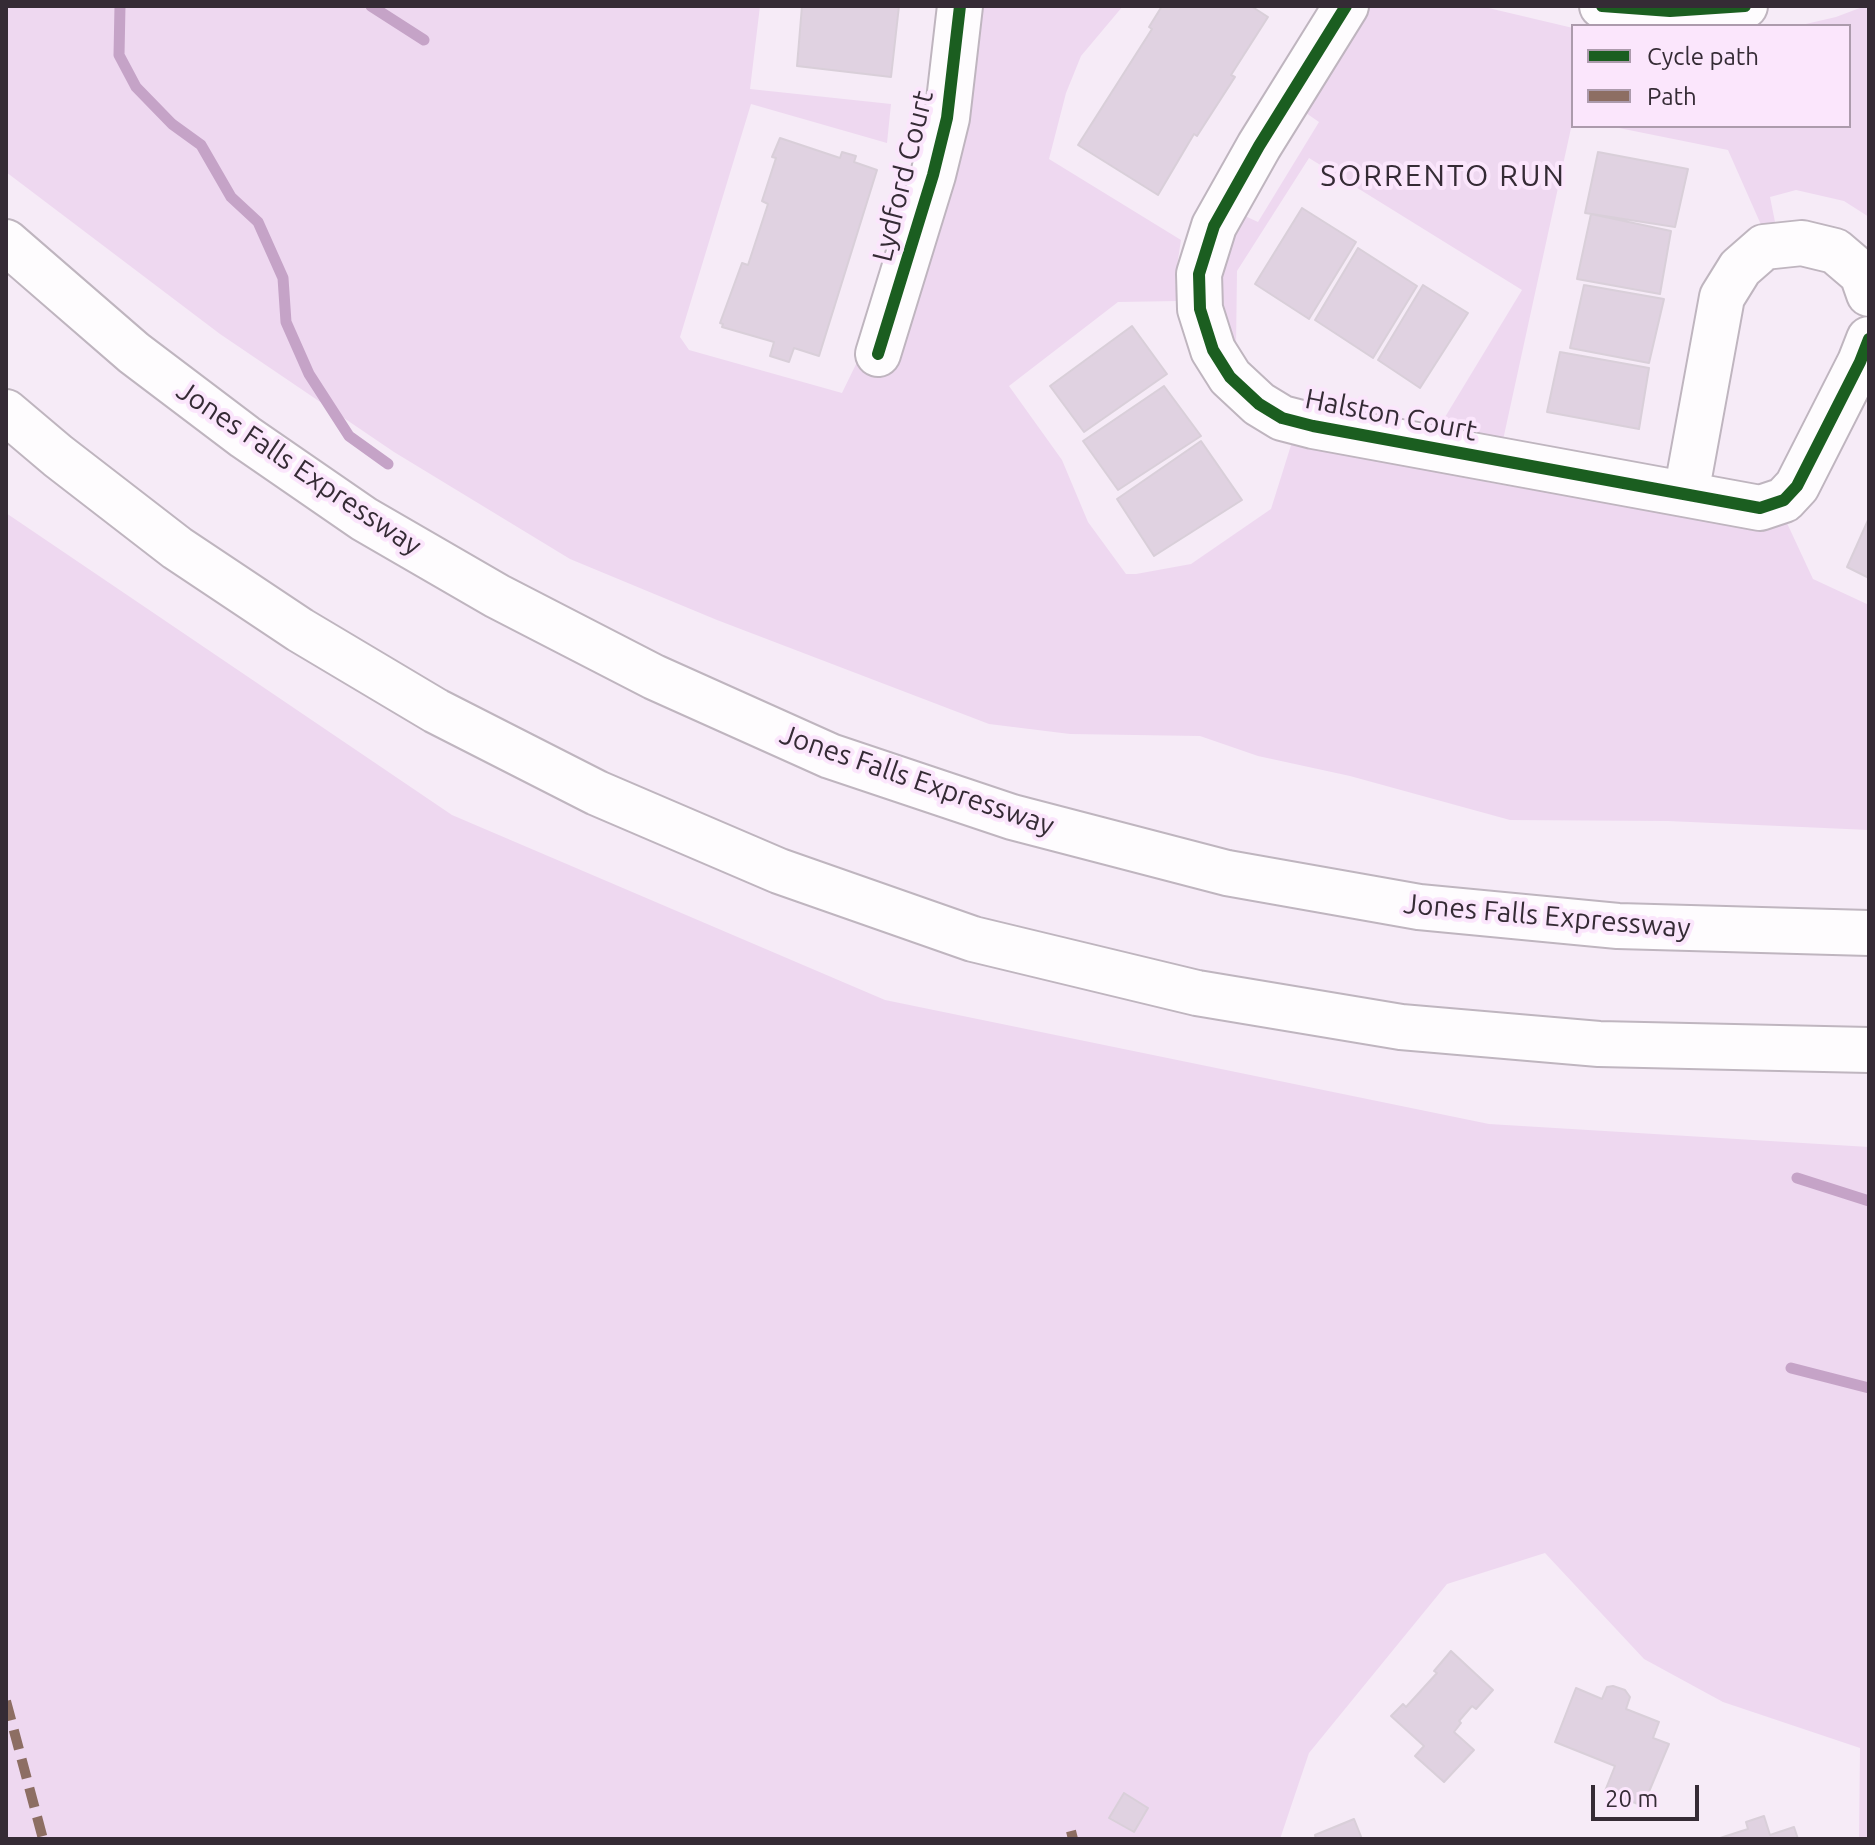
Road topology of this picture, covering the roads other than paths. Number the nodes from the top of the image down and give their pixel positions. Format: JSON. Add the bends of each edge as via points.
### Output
{"nodes":[{"id":1,"x":960,"y":6,"type":"edge"},
{"id":2,"x":1346,"y":6,"type":"edge"},
{"id":3,"x":1602,"y":6,"type":"edge"},
{"id":4,"x":1745,"y":6,"type":"edge"},
{"id":5,"x":6,"y":242,"type":"edge"},
{"id":6,"x":1869,"y":294,"type":"edge"},
{"id":7,"x":1869,"y":339,"type":"edge"},
{"id":8,"x":878,"y":354,"type":"dead end"},
{"id":9,"x":6,"y":412,"type":"edge"},
{"id":10,"x":1686,"y":494,"type":"junction"},
{"id":11,"x":1869,"y":933,"type":"edge"},
{"id":12,"x":1869,"y":1050,"type":"edge"}],
"edges":[{"from":1,"to":8,"type":"main road","name":"Lydford Court","via":[[947,118]]},
{"from":2,"to":10,"type":"main road","name":"Halston Court","via":[[1259,146],[1210,238],[1199,274],[1200,309],[1213,350],[1230,377],[1282,418],[1313,426]]},
{"from":3,"to":4,"type":"main road","via":[[1670,11]]},
{"from":5,"to":11,"type":"main road","name":"Jones Falls Expressway","via":[[134,353],[364,519],[654,677],[830,756],[1012,817],[1227,873],[1419,907],[1618,926]]},
{"from":6,"to":10,"type":"main road","via":[[1862,274],[1835,251],[1802,243],[1764,247],[1740,268],[1722,297]]},
{"from":7,"to":10,"type":"main road","name":"Halston Court","via":[[1797,486],[1784,500],[1760,508]]},
{"from":9,"to":12,"type":"main road","via":[[177,548],[436,711],[597,793],[765,865],[973,939],[1197,993],[1401,1027],[1599,1044]]}]}
